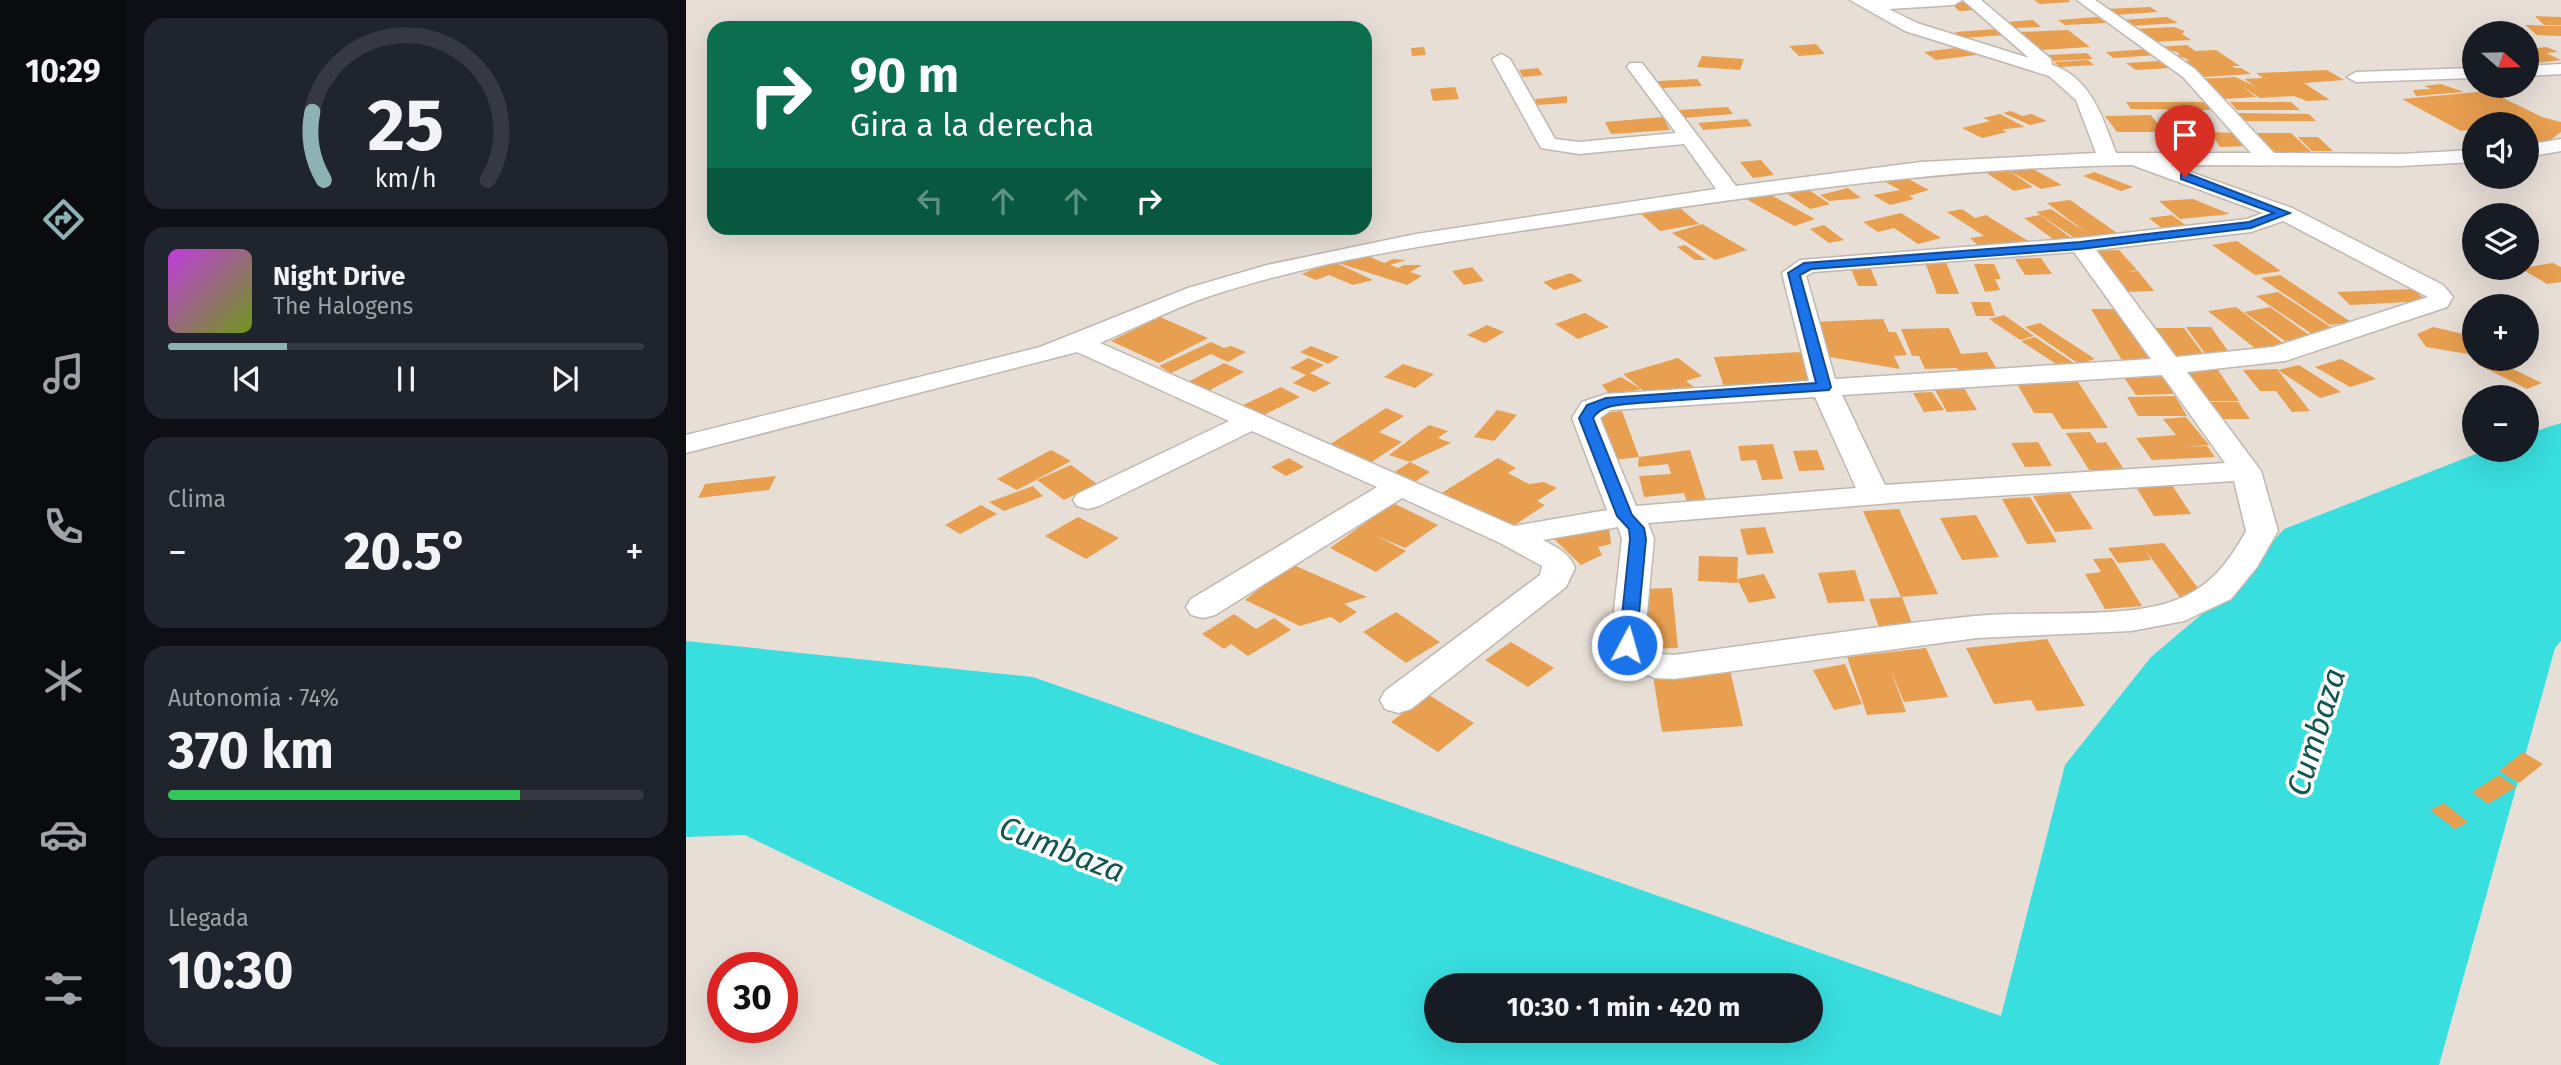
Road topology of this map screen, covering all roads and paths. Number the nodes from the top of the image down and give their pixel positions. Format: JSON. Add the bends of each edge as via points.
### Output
{"nodes":[{"id":1,"x":1954,"y":0,"type":"edge"},
{"id":2,"x":1971,"y":0,"type":"edge"},
{"id":3,"x":2085,"y":0,"type":"edge"},
{"id":4,"x":1864,"y":3,"type":"edge"},
{"id":5,"x":1501,"y":59,"type":"dead end"},
{"id":6,"x":1636,"y":67,"type":"dead end"},
{"id":7,"x":2561,"y":69,"type":"edge"},
{"id":8,"x":2539,"y":70,"type":"edge"},
{"id":9,"x":2055,"y":72,"type":"junction"},
{"id":10,"x":2462,"y":73,"type":"edge"},
{"id":11,"x":2356,"y":77,"type":"dead end"},
{"id":12,"x":1689,"y":138,"type":"junction"},
{"id":13,"x":2561,"y":145,"type":"edge"},
{"id":14,"x":2539,"y":148,"type":"edge"},
{"id":15,"x":2462,"y":156,"type":"edge"},
{"id":16,"x":2108,"y":158,"type":"junction"},
{"id":17,"x":2136,"y":159,"type":"junction"},
{"id":18,"x":2269,"y":159,"type":"junction"},
{"id":19,"x":1729,"y":191,"type":"junction"},
{"id":20,"x":2284,"y":213,"type":"junction"},
{"id":21,"x":2080,"y":245,"type":"junction"},
{"id":22,"x":1080,"y":344,"type":"junction"},
{"id":23,"x":2171,"y":366,"type":"junction"},
{"id":24,"x":1824,"y":387,"type":"junction"},
{"id":25,"x":1250,"y":421,"type":"junction"},
{"id":26,"x":686,"y":444,"type":"edge"},
{"id":27,"x":2246,"y":471,"type":"junction"},
{"id":28,"x":1399,"y":487,"type":"junction"},
{"id":29,"x":1874,"y":495,"type":"junction"},
{"id":30,"x":1088,"y":500,"type":"dead end"},
{"id":31,"x":1625,"y":516,"type":"junction"},
{"id":32,"x":1511,"y":536,"type":"junction"},
{"id":33,"x":1203,"y":607,"type":"dead end"},
{"id":34,"x":1398,"y":700,"type":"dead end"}],
"edges":[{"from":1,"to":4,"type":"street"},
{"from":2,"to":9,"type":"street"},
{"from":3,"to":18,"type":"street","via":[[2189,73]]},
{"from":4,"to":9,"type":"street","via":[[1911,27]]},
{"from":5,"to":12,"type":"street","via":[[1548,144],[1579,148]]},
{"from":6,"to":12,"type":"street"},
{"from":7,"to":8,"type":"street"},
{"from":9,"to":16,"type":"street","via":[[2085,98]]},
{"from":10,"to":11,"type":"street"},
{"from":12,"to":19,"type":"street"},
{"from":13,"to":14,"type":"street"},
{"from":15,"to":18,"type":"street"},
{"from":16,"to":17,"type":"street"},
{"from":16,"to":19,"type":"street","via":[[1958,165]]},
{"from":17,"to":18,"type":"street"},
{"from":17,"to":20,"type":"street"},
{"from":19,"to":22,"type":"street","via":[[1311,262],[1214,286]]},
{"from":20,"to":21,"type":"street","via":[[2251,225]]},
{"from":20,"to":23,"type":"street","via":[[2441,297],[2438,302],[2276,355]]},
{"from":21,"to":23,"type":"street"},
{"from":21,"to":24,"type":"street","via":[[1808,265],[1798,270],[1795,279]]},
{"from":22,"to":25,"type":"street"},
{"from":22,"to":26,"type":"street"},
{"from":23,"to":24,"type":"street"},
{"from":23,"to":27,"type":"street"},
{"from":24,"to":29,"type":"street"},
{"from":24,"to":31,"type":"street","via":[[1637,399],[1592,408],[1586,418]]},
{"from":25,"to":28,"type":"street"},
{"from":25,"to":30,"type":"street"},
{"from":27,"to":29,"type":"street"},
{"from":27,"to":31,"type":"street","via":[[2262,531],[2246,560],[2218,592],[2184,610],[2131,620],[1977,627],[1674,667],[1655,666],[1633,657],[1627,645],[1638,539],[1636,528]]},
{"from":28,"to":32,"type":"street"},
{"from":28,"to":33,"type":"street"},
{"from":29,"to":31,"type":"street"},
{"from":31,"to":32,"type":"street"},
{"from":32,"to":34,"type":"street","via":[[1556,560],[1559,568],[1554,580]]}]}
